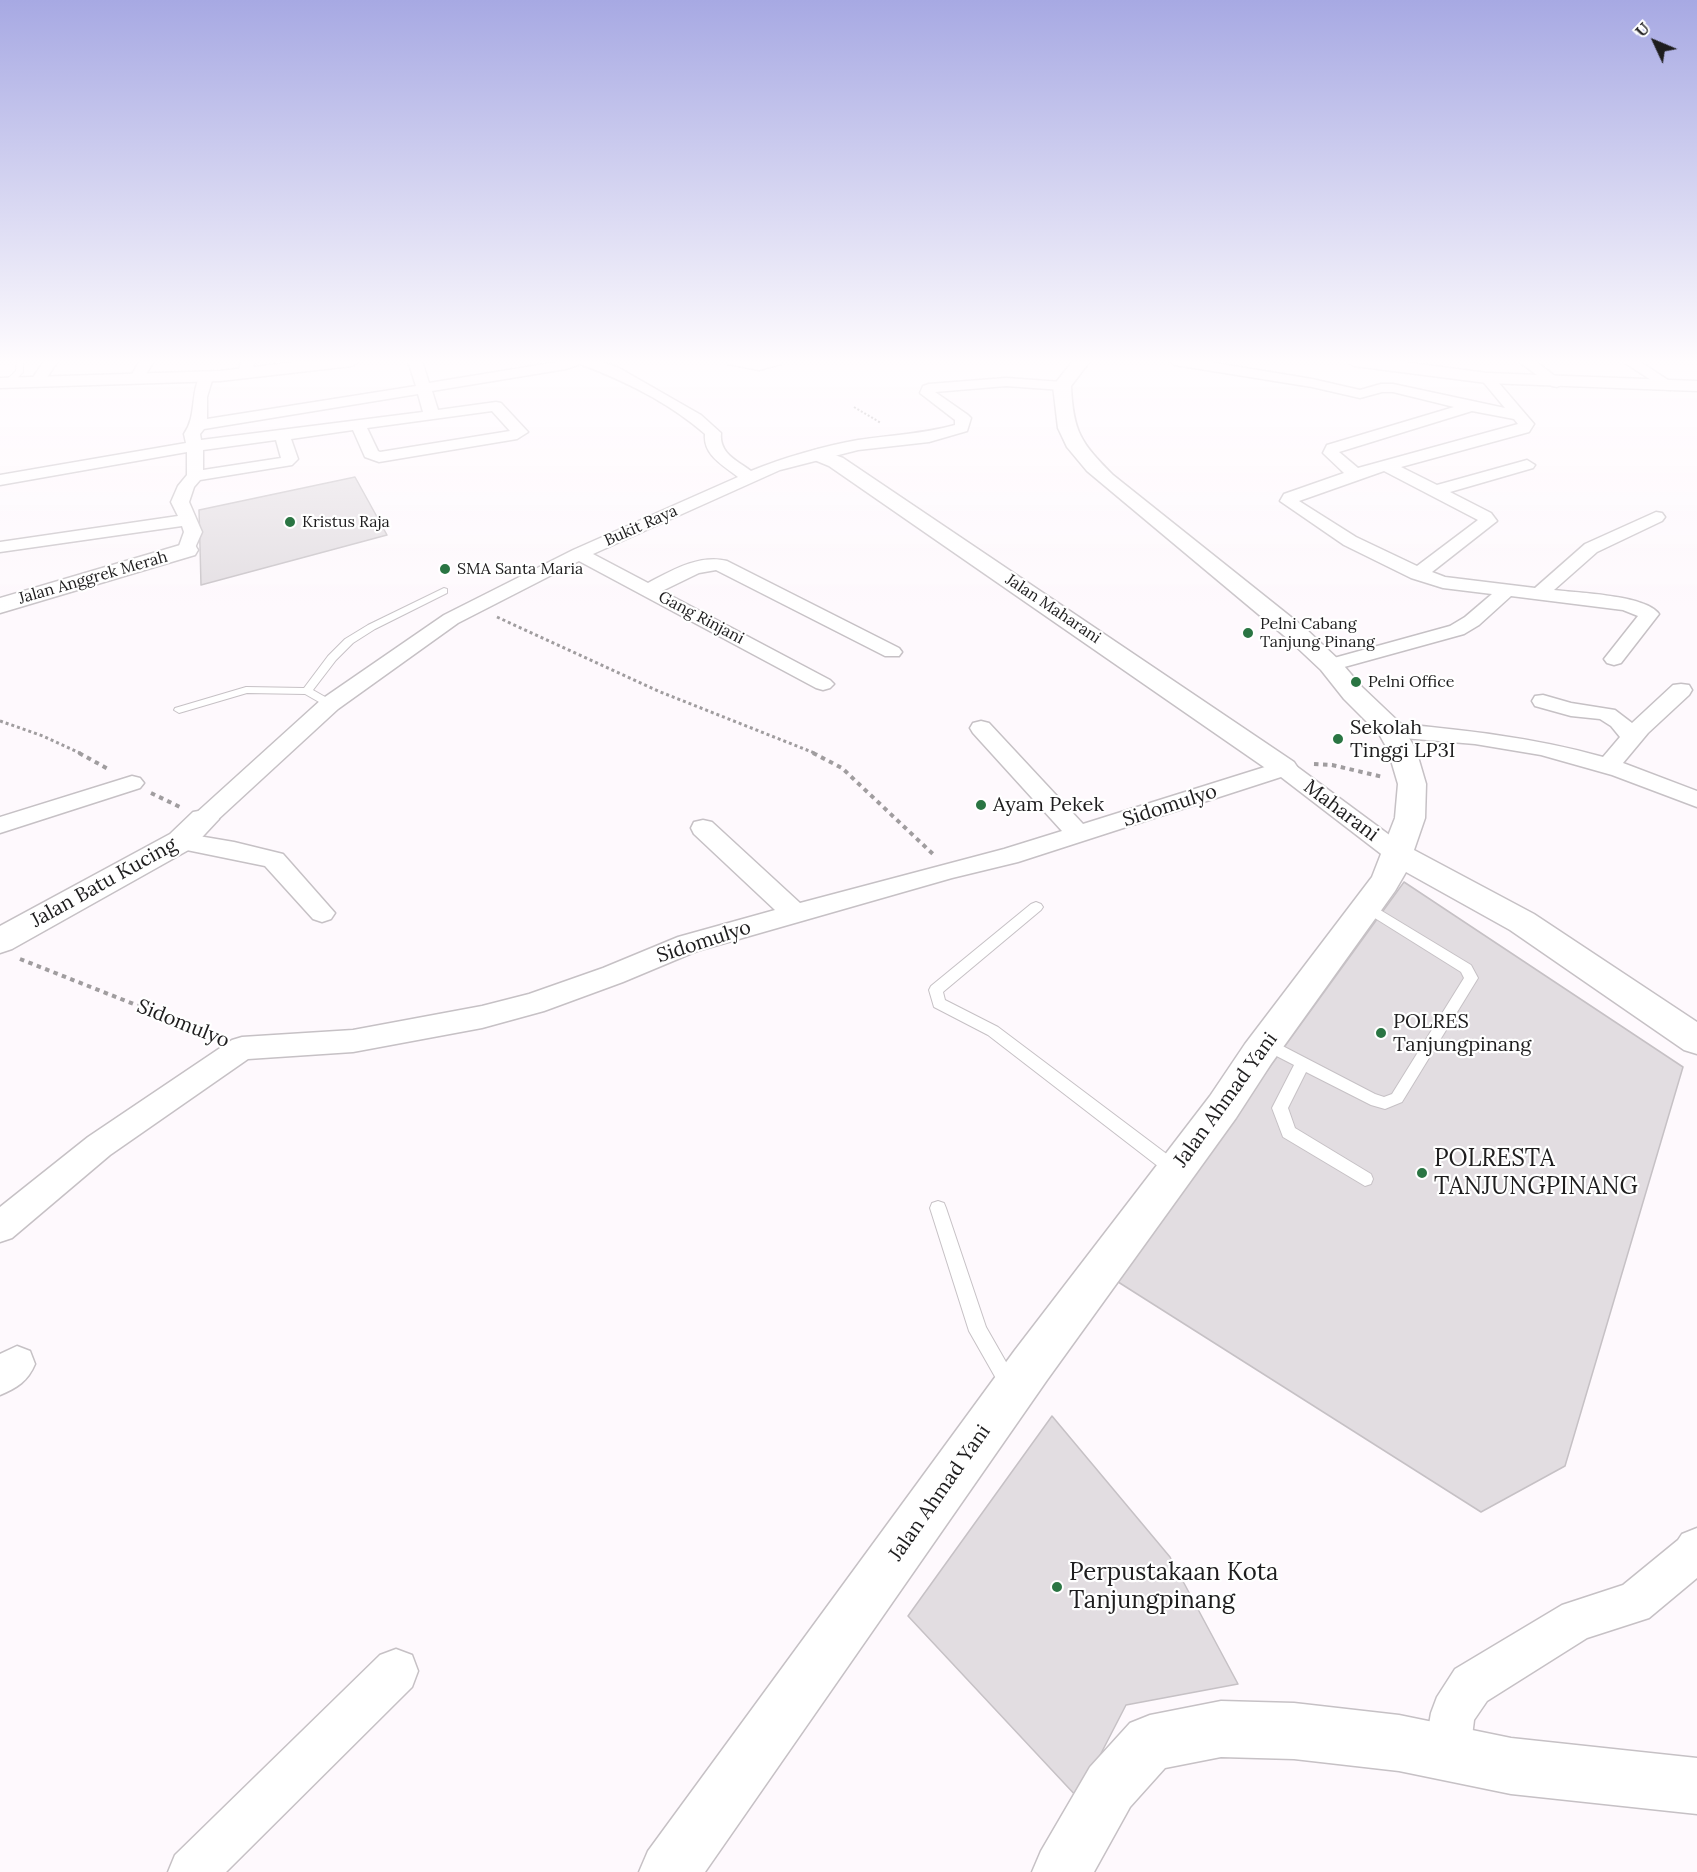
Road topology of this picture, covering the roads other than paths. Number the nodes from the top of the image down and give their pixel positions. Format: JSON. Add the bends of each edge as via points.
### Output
{"nodes":[{"id":1,"x":181,"y":448,"type":"edge"},
{"id":2,"x":195,"y":448,"type":"edge"},
{"id":3,"x":288,"y":448,"type":"edge"},
{"id":4,"x":368,"y":448,"type":"edge"},
{"id":5,"x":434,"y":448,"type":"edge"},
{"id":6,"x":715,"y":448,"type":"edge"},
{"id":7,"x":844,"y":448,"type":"edge"},
{"id":8,"x":1078,"y":448,"type":"edge"},
{"id":9,"x":1333,"y":448,"type":"edge"},
{"id":10,"x":1455,"y":448,"type":"edge"},
{"id":11,"x":819,"y":455,"type":"junction"},
{"id":12,"x":1527,"y":465,"type":"dead end"},
{"id":13,"x":1387,"y":466,"type":"junction"},
{"id":14,"x":1355,"y":474,"type":"junction"},
{"id":15,"x":195,"y":476,"type":"junction"},
{"id":16,"x":749,"y":478,"type":"junction"},
{"id":17,"x":0,"y":480,"type":"edge"},
{"id":18,"x":1436,"y":491,"type":"junction"},
{"id":19,"x":1656,"y":517,"type":"dead end"},
{"id":20,"x":188,"y":520,"type":"junction"},
{"id":21,"x":0,"y":547,"type":"edge"},
{"id":22,"x":187,"y":548,"type":"joint"},
{"id":23,"x":579,"y":554,"type":"junction"},
{"id":24,"x":1418,"y":574,"type":"junction"},
{"id":25,"x":648,"y":590,"type":"junction"},
{"id":26,"x":444,"y":591,"type":"dead end"},
{"id":27,"x":1505,"y":592,"type":"junction"},
{"id":28,"x":1539,"y":594,"type":"junction"},
{"id":29,"x":0,"y":606,"type":"edge"},
{"id":30,"x":891,"y":652,"type":"dead end"},
{"id":31,"x":1614,"y":659,"type":"dead end"},
{"id":32,"x":1330,"y":665,"type":"junction"},
{"id":33,"x":823,"y":684,"type":"dead end"},
{"id":34,"x":1682,"y":690,"type":"dead end"},
{"id":35,"x":307,"y":691,"type":"junction"},
{"id":36,"x":1543,"y":701,"type":"dead end"},
{"id":37,"x":330,"y":704,"type":"junction"},
{"id":38,"x":179,"y":710,"type":"dead end"},
{"id":39,"x":981,"y":728,"type":"dead end"},
{"id":40,"x":1391,"y":730,"type":"junction"},
{"id":41,"x":1632,"y":736,"type":"junction"},
{"id":42,"x":1609,"y":765,"type":"junction"},
{"id":43,"x":1284,"y":768,"type":"junction"},
{"id":44,"x":132,"y":783,"type":"road end"},
{"id":45,"x":1693,"y":793,"type":"edge"},
{"id":46,"x":204,"y":819,"type":"joint"},
{"id":47,"x":0,"y":825,"type":"edge"},
{"id":48,"x":704,"y":828,"type":"dead end"},
{"id":49,"x":1080,"y":835,"type":"junction"},
{"id":50,"x":181,"y":841,"type":"junction"},
{"id":51,"x":1398,"y":854,"type":"junction"},
{"id":52,"x":1036,"y":907,"type":"dead end"},
{"id":53,"x":1367,"y":907,"type":"junction"},
{"id":54,"x":322,"y":913,"type":"dead end"},
{"id":55,"x":795,"y":914,"type":"junction"},
{"id":56,"x":5,"y":948,"type":"edge"},
{"id":57,"x":1697,"y":1040,"type":"edge"},
{"id":58,"x":1266,"y":1044,"type":"junction"},
{"id":59,"x":1302,"y":1064,"type":"junction"},
{"id":60,"x":1176,"y":1170,"type":"junction"},
{"id":61,"x":1365,"y":1179,"type":"dead end"},
{"id":62,"x":938,"y":1208,"type":"dead end"},
{"id":63,"x":0,"y":1227,"type":"edge"},
{"id":64,"x":1014,"y":1390,"type":"junction"},
{"id":65,"x":1697,"y":1549,"type":"edge"},
{"id":66,"x":396,"y":1671,"type":"dead end"},
{"id":67,"x":1447,"y":1753,"type":"junction"},
{"id":68,"x":1697,"y":1786,"type":"edge"},
{"id":69,"x":192,"y":1872,"type":"edge"},
{"id":70,"x":669,"y":1872,"type":"edge"},
{"id":71,"x":1062,"y":1872,"type":"edge"}],
"edges":[{"from":1,"to":17,"type":"street"},
{"from":2,"to":15,"type":"street"},
{"from":3,"to":15,"type":"street","via":[[290,459],[286,462]]},
{"from":4,"to":5,"type":"street","via":[[379,457]]},
{"from":6,"to":16,"type":"street"},
{"from":7,"to":11,"type":"street","name":"Bukit Raya"},
{"from":8,"to":32,"type":"main road","name":"Jalan Ahmad Yani","via":[[1106,479]]},
{"from":9,"to":14,"type":"street","via":[[1331,453]]},
{"from":10,"to":13,"type":"street"},
{"from":11,"to":16,"type":"street","name":"Bukit Raya"},
{"from":11,"to":43,"type":"main road","name":"Jalan Maharani","via":[[836,462]]},
{"from":12,"to":18,"type":"street"},
{"from":13,"to":14,"type":"street"},
{"from":13,"to":18,"type":"street"},
{"from":14,"to":24,"type":"street","via":[[1288,501],[1350,541]]},
{"from":15,"to":20,"type":"street","via":[[180,502]]},
{"from":16,"to":23,"type":"street","name":"Bukit Raya"},
{"from":18,"to":24,"type":"street","via":[[1488,521]]},
{"from":19,"to":28,"type":"street","via":[[1591,548]]},
{"from":20,"to":21,"type":"street"},
{"from":20,"to":22,"type":"street","via":[[193,532]]},
{"from":22,"to":29,"type":"main road","name":"Jalan Anggrek Merah"},
{"from":23,"to":25,"type":"street","name":"Gang Rinjani"},
{"from":23,"to":37,"type":"street","name":"Bukit Raya","via":[[451,619]]},
{"from":24,"to":27,"type":"street"},
{"from":25,"to":30,"type":"street","via":[[710,564],[720,566]]},
{"from":25,"to":33,"type":"street","name":"Gang Rinjani"},
{"from":26,"to":35,"type":"lane","via":[[347,643]]},
{"from":27,"to":28,"type":"street"},
{"from":27,"to":32,"type":"street","via":[[1457,630]]},
{"from":28,"to":31,"type":"street","via":[[1626,606],[1649,614]]},
{"from":32,"to":40,"type":"main road","name":"Jalan Ahmad Yani"},
{"from":34,"to":41,"type":"street"},
{"from":35,"to":37,"type":"lane"},
{"from":35,"to":38,"type":"lane","via":[[246,690]]},
{"from":36,"to":41,"type":"street","via":[[1575,710],[1598,710],[1619,720]]},
{"from":37,"to":46,"type":"street","name":"Bukit Raya"},
{"from":39,"to":49,"type":"street"},
{"from":40,"to":42,"type":"street","via":[[1486,739]]},
{"from":40,"to":51,"type":"main road","name":"Jalan Ahmad Yani","via":[[1402,750],[1412,784],[1410,818]]},
{"from":41,"to":42,"type":"street"},
{"from":42,"to":45,"type":"street"},
{"from":43,"to":49,"type":"street","name":"Sidomulyo"},
{"from":43,"to":51,"type":"street","name":"Maharani"},
{"from":44,"to":47,"type":"street"},
{"from":46,"to":50,"type":"main road","name":"Jalan Batu Kucing"},
{"from":48,"to":55,"type":"street"},
{"from":49,"to":55,"type":"street","name":"Sidomulyo"},
{"from":50,"to":54,"type":"street","via":[[274,860]]},
{"from":50,"to":56,"type":"main road","name":"Jalan Batu Kucing"},
{"from":51,"to":53,"type":"main road","name":"Jalan Ahmad Yani"},
{"from":51,"to":57,"type":"main road","via":[[1522,922]]},
{"from":52,"to":60,"type":"lane","via":[[936,990],[939,1003],[993,1031]]},
{"from":53,"to":58,"type":"main road","name":"Jalan Ahmad Yani"},
{"from":53,"to":59,"type":"lane","via":[[1466,969],[1471,978],[1397,1098],[1385,1103],[1371,1100]]},
{"from":55,"to":63,"type":"street","name":"Sidomulyo","via":[[688,944],[613,975],[482,1017],[353,1041],[242,1048],[99,1146]]},
{"from":58,"to":59,"type":"lane"},
{"from":58,"to":60,"type":"main road","name":"Jalan Ahmad Yani"},
{"from":59,"to":61,"type":"lane","via":[[1280,1108],[1283,1122],[1289,1132]]},
{"from":60,"to":64,"type":"main road","name":"Jalan Ahmad Yani"},
{"from":62,"to":64,"type":"lane","via":[[978,1331]]},
{"from":64,"to":70,"type":"main road","name":"Jalan Ahmad Yani"},
{"from":65,"to":67,"type":"street","via":[[1634,1603],[1577,1620],[1471,1685],[1453,1713]]},
{"from":66,"to":69,"type":"street"},
{"from":67,"to":68,"type":"main road","via":[[1511,1767]]},
{"from":67,"to":71,"type":"main road","via":[[1399,1743],[1294,1731],[1221,1729],[1150,1743],[1110,1787]]}]}
